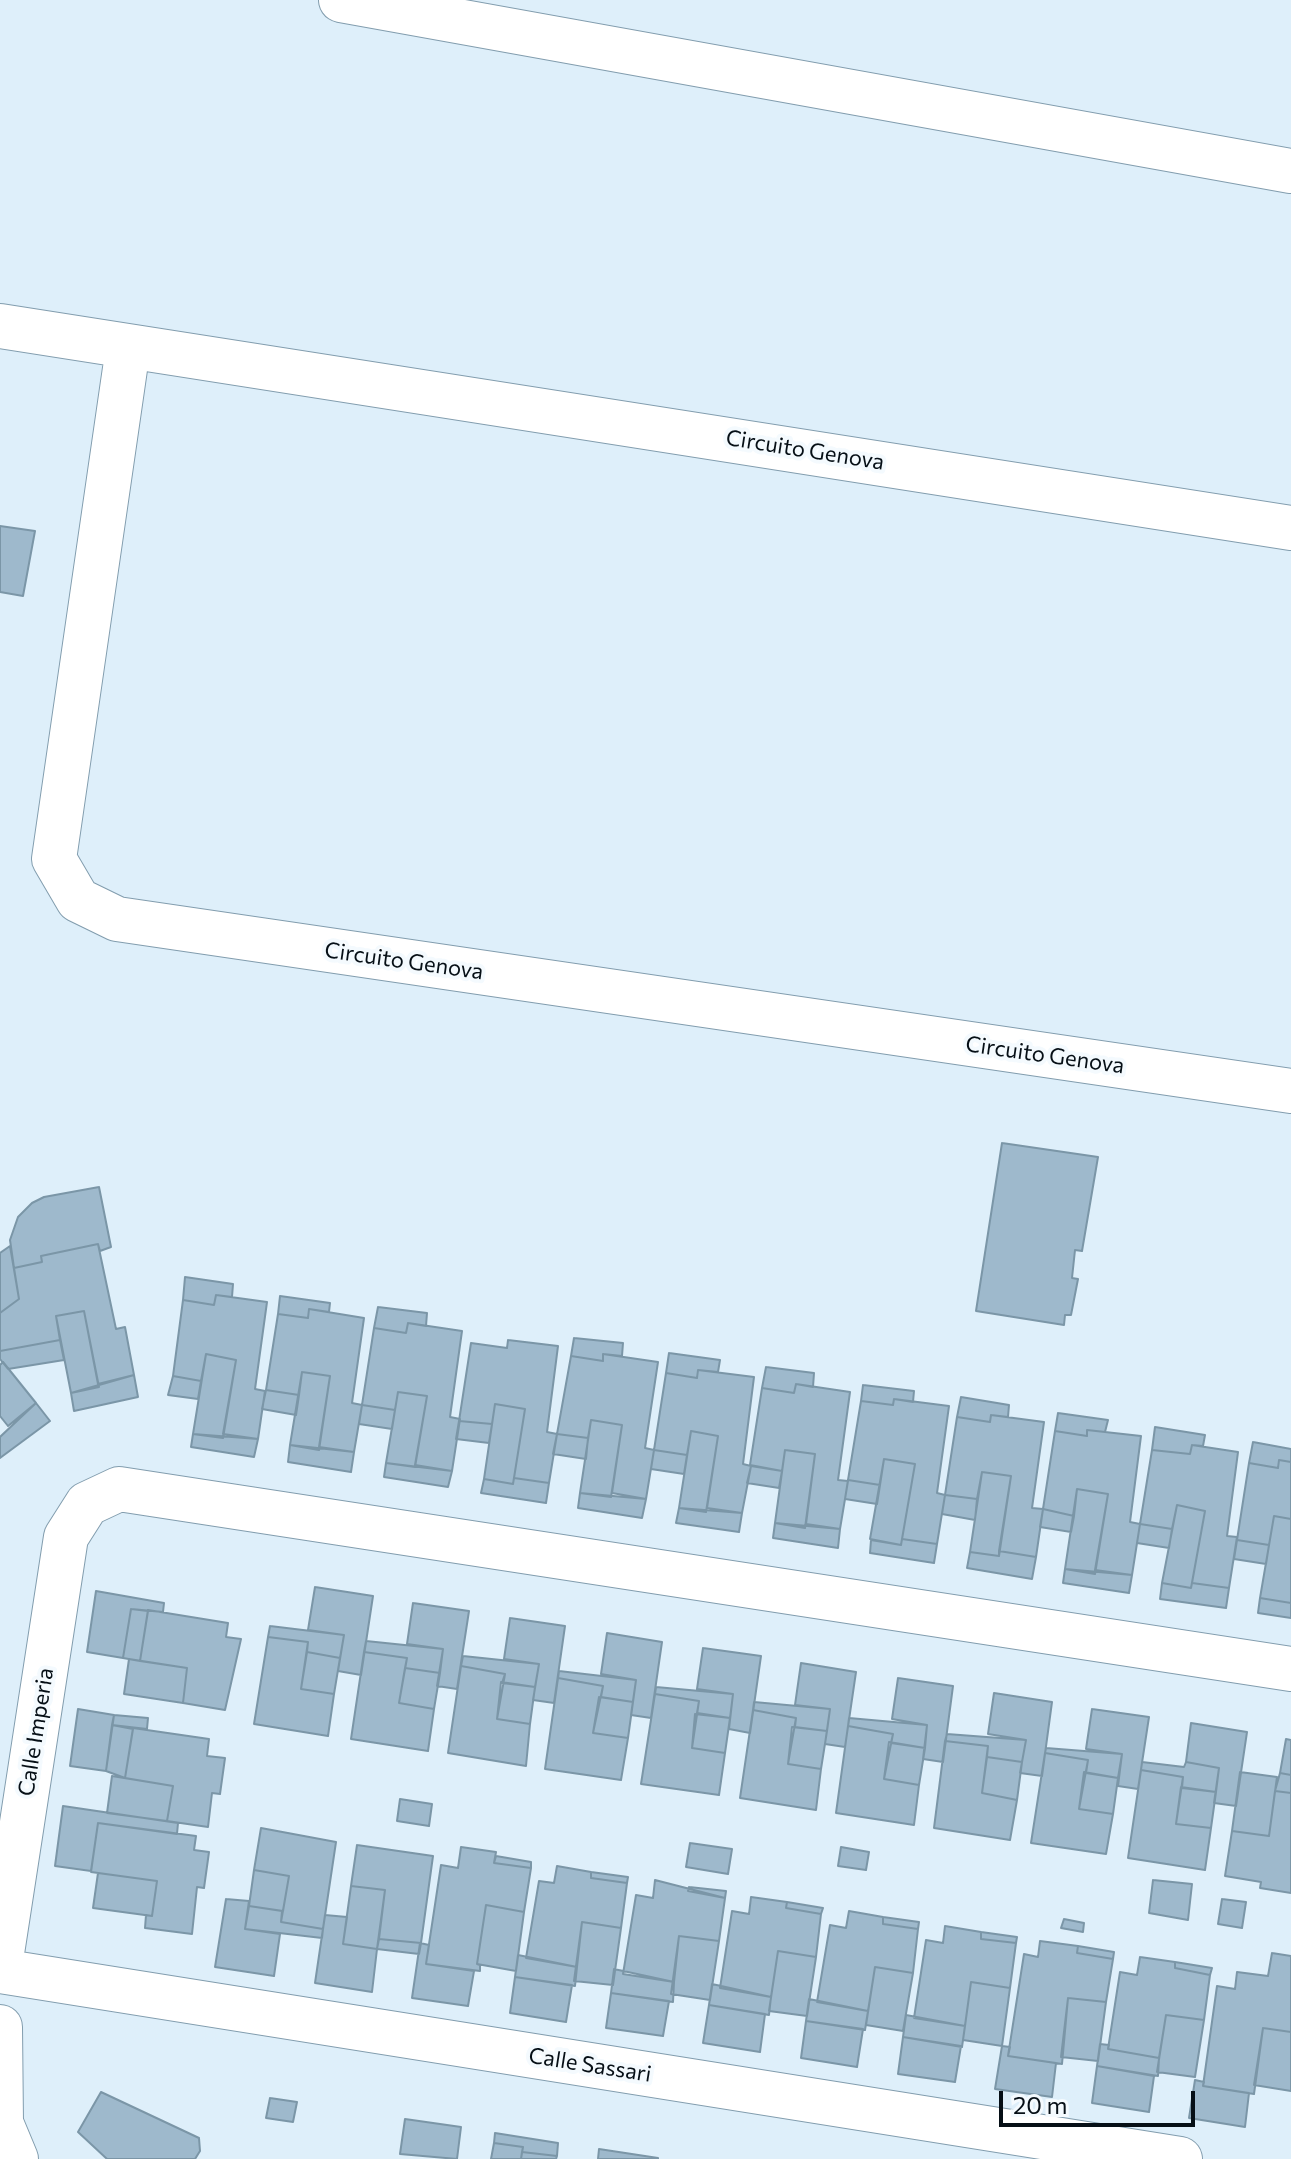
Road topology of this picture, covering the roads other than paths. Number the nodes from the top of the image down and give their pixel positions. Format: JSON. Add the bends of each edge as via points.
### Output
{"nodes":[{"id":1,"x":341,"y":0,"type":"edge"},
{"id":2,"x":1291,"y":171,"type":"edge"},
{"id":3,"x":0,"y":326,"type":"edge"},
{"id":4,"x":128,"y":348,"type":"junction"},
{"id":5,"x":1291,"y":528,"type":"edge"},
{"id":6,"x":1291,"y":1091,"type":"edge"},
{"id":7,"x":1291,"y":1669,"type":"edge"},
{"id":8,"x":0,"y":1968,"type":"edge"},
{"id":9,"x":0,"y":2027,"type":"edge"},
{"id":10,"x":16,"y":2159,"type":"edge"},
{"id":11,"x":1180,"y":2159,"type":"edge"}],
"edges":[{"from":1,"to":2,"type":"street"},
{"from":3,"to":4,"type":"street","name":"Circuito Genova"},
{"from":4,"to":5,"type":"street","name":"Circuito Genova"},
{"from":4,"to":6,"type":"street","name":"Circuito Genova","via":[[54,859],[78,900],[117,919]]},
{"from":7,"to":8,"type":"street","name":"Calle Imperia","via":[[119,1489],[87,1504],[66,1537]]},
{"from":8,"to":11,"type":"street","name":"Calle Sassari"},
{"from":9,"to":10,"type":"street","via":[[1,2123]]}]}
